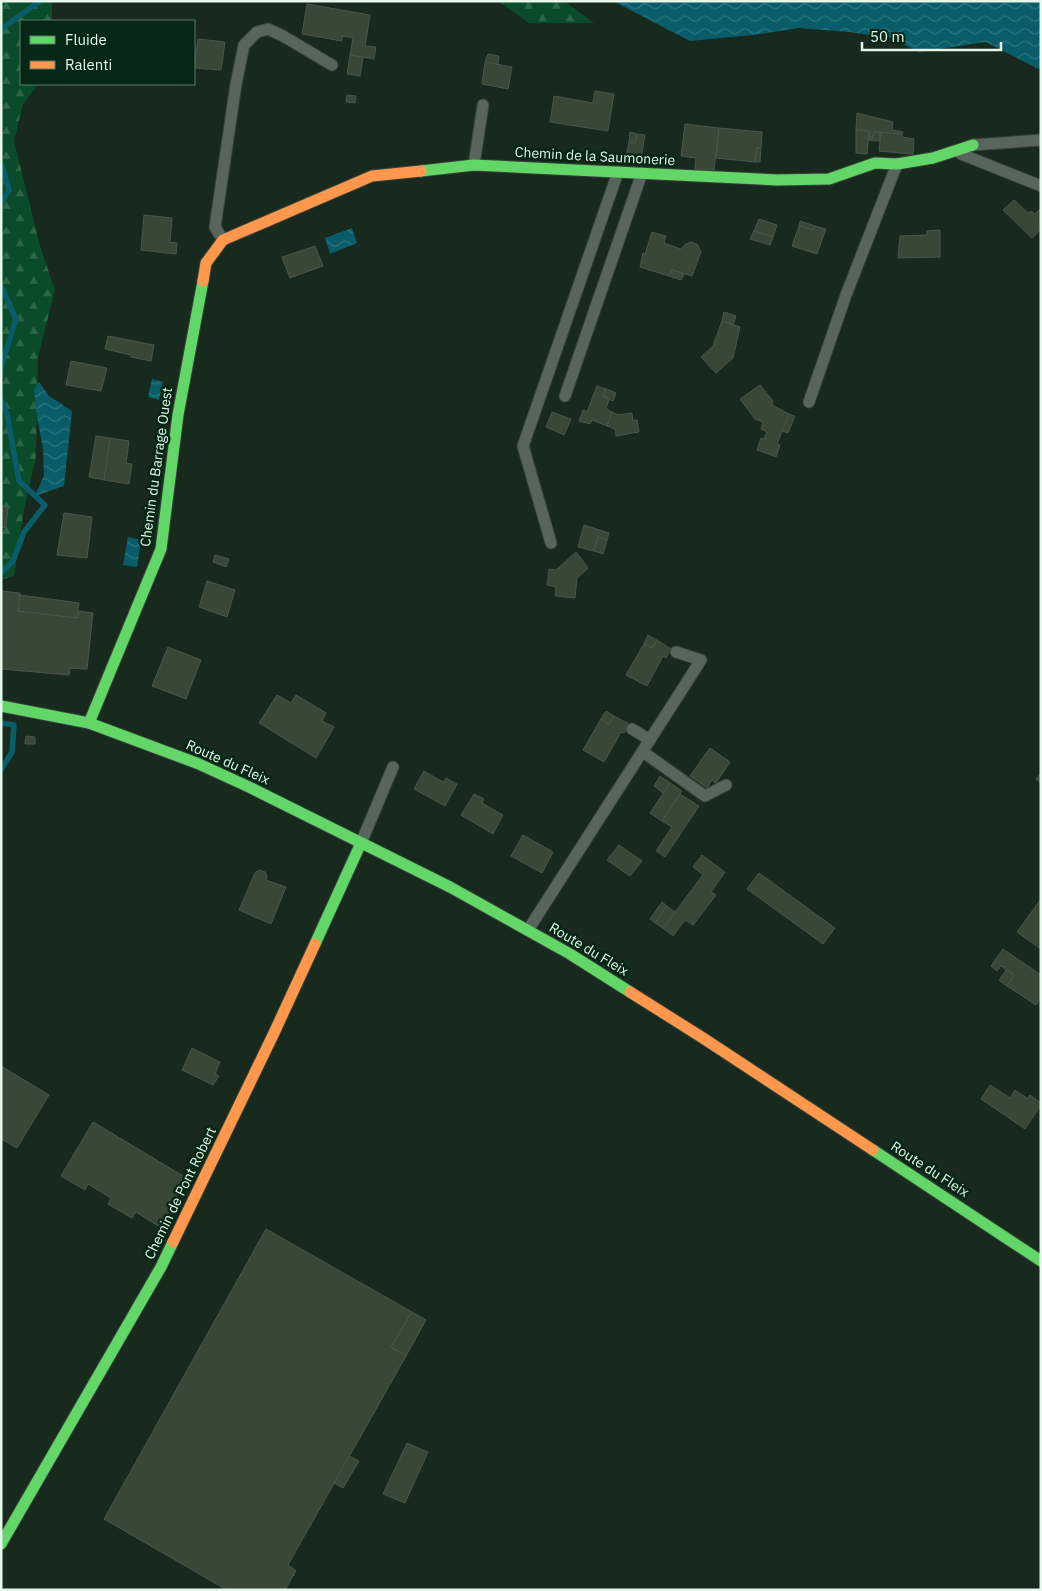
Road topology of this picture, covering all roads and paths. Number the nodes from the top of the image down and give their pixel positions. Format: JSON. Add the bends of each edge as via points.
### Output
{"nodes":[{"id":1,"x":332,"y":65,"type":"dead end"},
{"id":2,"x":483,"y":105,"type":"dead end"},
{"id":3,"x":1041,"y":140,"type":"edge"},
{"id":4,"x":973,"y":145,"type":"joint"},
{"id":5,"x":952,"y":151,"type":"junction"},
{"id":6,"x":897,"y":164,"type":"junction"},
{"id":7,"x":474,"y":165,"type":"junction"},
{"id":8,"x":618,"y":172,"type":"junction"},
{"id":9,"x":642,"y":173,"type":"junction"},
{"id":10,"x":1041,"y":186,"type":"edge"},
{"id":11,"x":223,"y":240,"type":"junction"},
{"id":12,"x":565,"y":396,"type":"dead end"},
{"id":13,"x":809,"y":402,"type":"dead end"},
{"id":14,"x":551,"y":543,"type":"dead end"},
{"id":15,"x":676,"y":652,"type":"dead end"},
{"id":16,"x":1,"y":706,"type":"edge"},
{"id":17,"x":89,"y":723,"type":"junction"},
{"id":18,"x":632,"y":729,"type":"dead end"},
{"id":19,"x":650,"y":740,"type":"junction"},
{"id":20,"x":642,"y":752,"type":"junction"},
{"id":21,"x":393,"y":767,"type":"dead end"},
{"id":22,"x":726,"y":785,"type":"dead end"},
{"id":23,"x":361,"y":843,"type":"junction"},
{"id":24,"x":528,"y":930,"type":"junction"},
{"id":25,"x":1041,"y":1261,"type":"edge"},
{"id":26,"x":1,"y":1544,"type":"edge"}],
"edges":[{"from":1,"to":11,"type":"lane","via":[[268,29],[257,32],[244,45],[215,228]]},
{"from":2,"to":7,"type":"lane"},
{"from":3,"to":4,"type":"lane"},
{"from":4,"to":5,"type":"street","name":"Chemin de la Saumonerie"},
{"from":5,"to":6,"type":"street","name":"Chemin de la Saumonerie"},
{"from":5,"to":10,"type":"lane"},
{"from":6,"to":9,"type":"street","name":"Chemin de la Saumonerie","via":[[875,163],[829,179],[777,180]]},
{"from":6,"to":13,"type":"lane"},
{"from":7,"to":8,"type":"street","name":"Chemin de la Saumonerie"},
{"from":7,"to":11,"type":"street","name":"Chemin de la Saumonerie","via":[[372,176]]},
{"from":8,"to":9,"type":"street","name":"Chemin de la Saumonerie"},
{"from":8,"to":14,"type":"lane","via":[[523,446]]},
{"from":9,"to":12,"type":"lane"},
{"from":11,"to":17,"type":"street","name":"Chemin du Barrage Ouest","via":[[206,263],[178,415],[161,549]]},
{"from":15,"to":19,"type":"lane","via":[[701,660]]},
{"from":16,"to":17,"type":"street","name":"Route du Fleix"},
{"from":17,"to":23,"type":"street","name":"Route du Fleix","via":[[199,764]]},
{"from":18,"to":19,"type":"lane"},
{"from":19,"to":20,"type":"lane"},
{"from":20,"to":22,"type":"lane","via":[[705,796]]},
{"from":20,"to":24,"type":"lane"},
{"from":21,"to":23,"type":"lane"},
{"from":23,"to":24,"type":"street","name":"Route du Fleix"},
{"from":23,"to":26,"type":"street","name":"Chemin de Pont Robert","via":[[161,1267]]},
{"from":24,"to":25,"type":"street","name":"Route du Fleix","via":[[703,1038]]}]}
